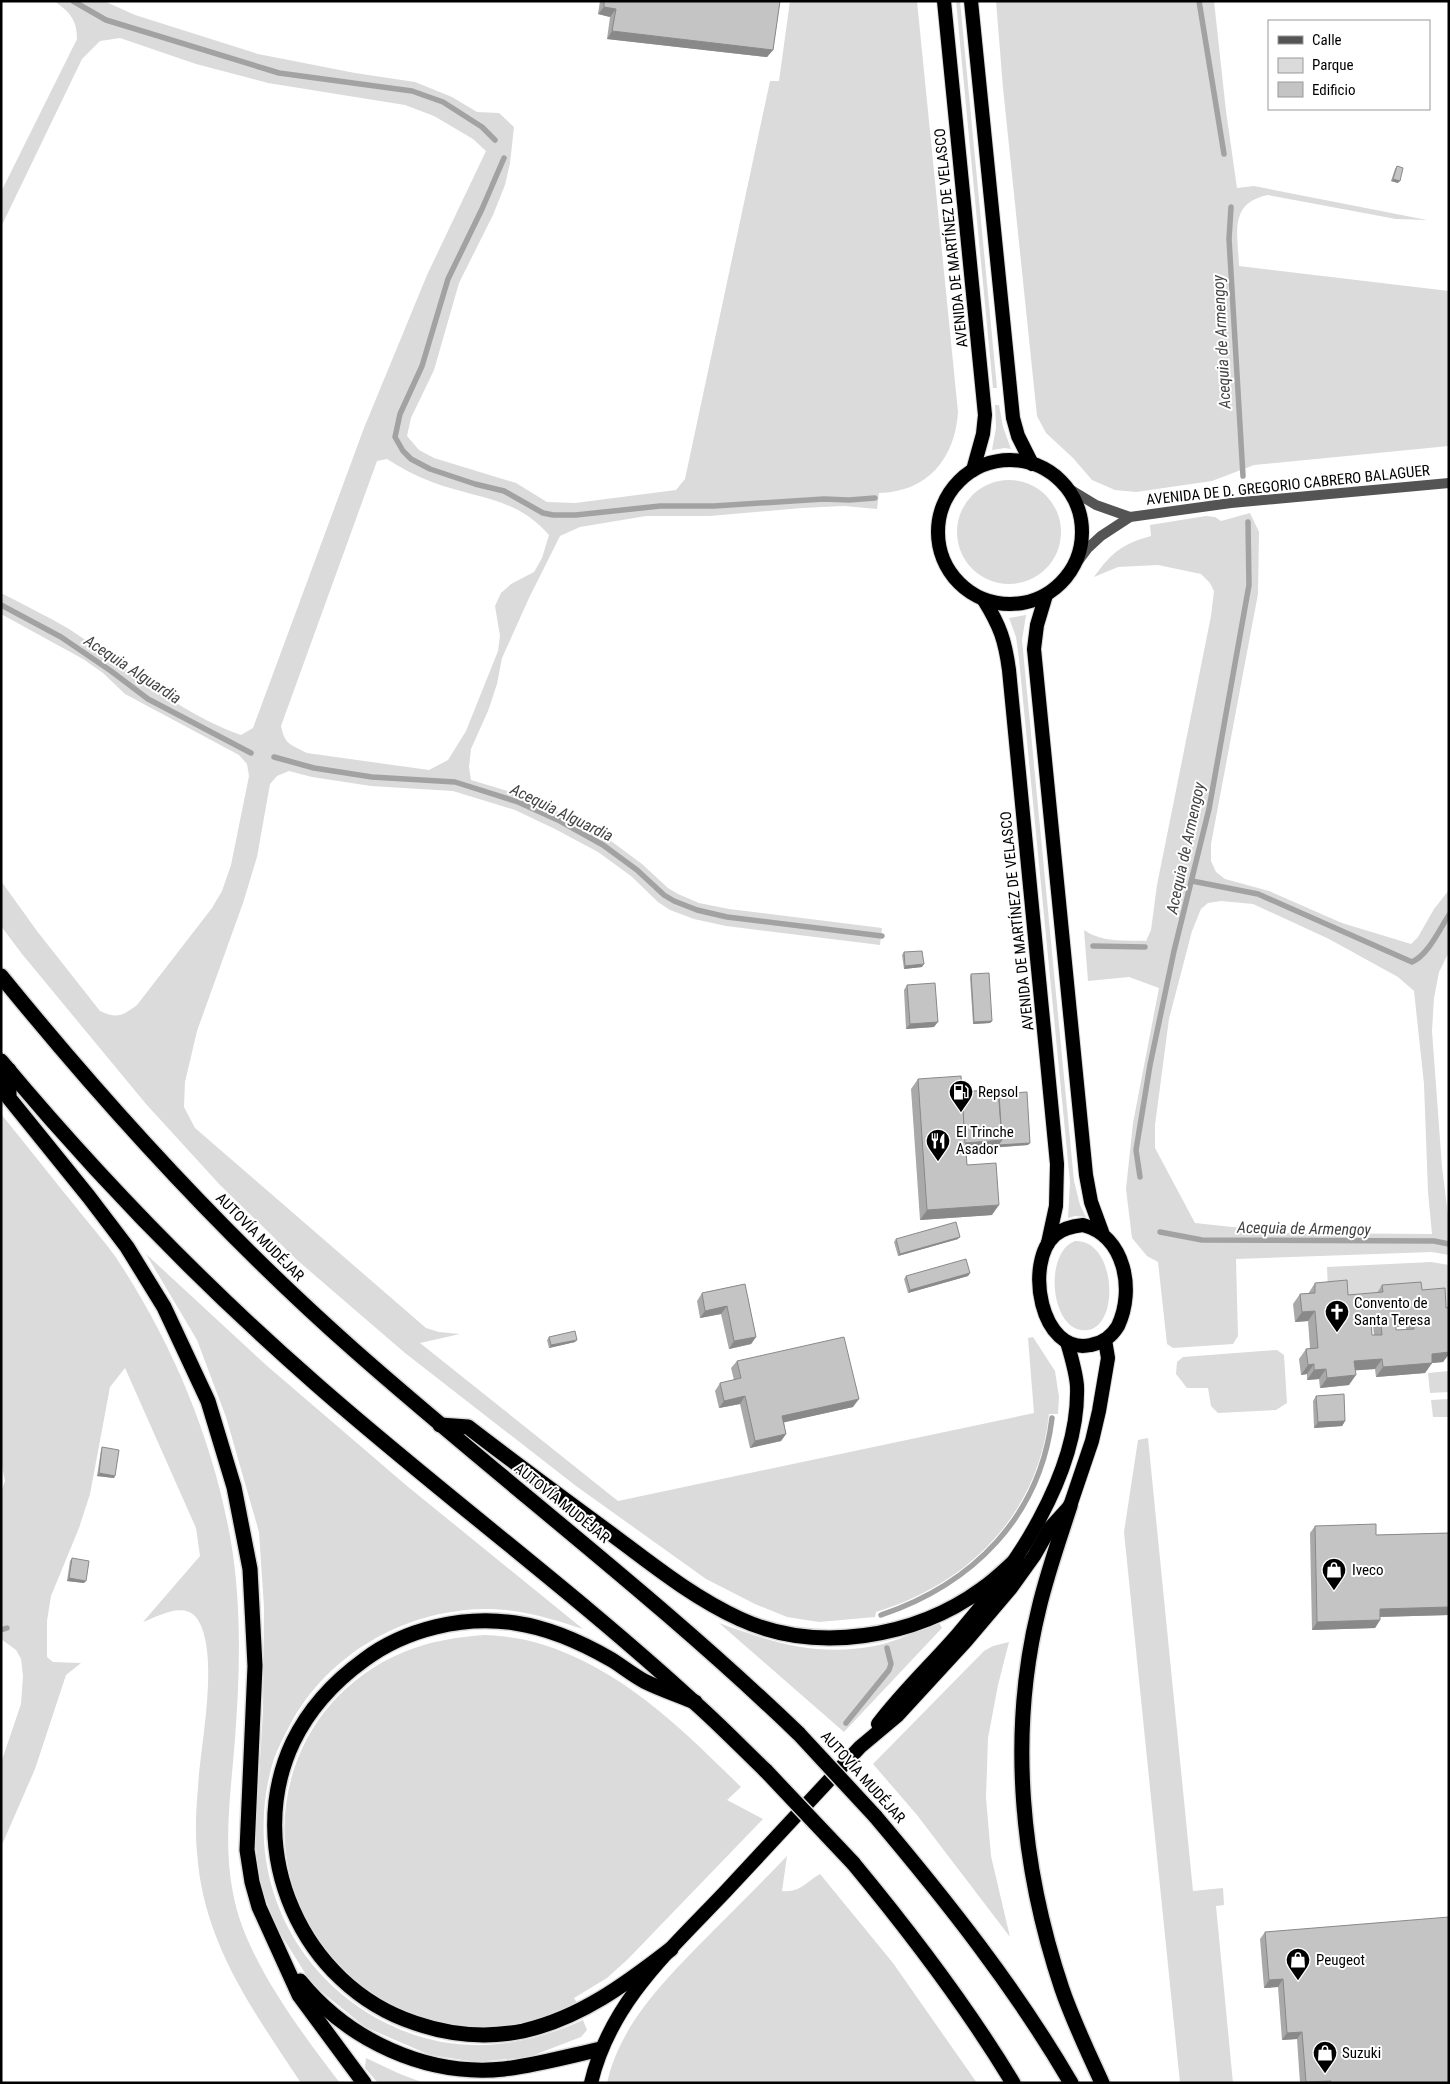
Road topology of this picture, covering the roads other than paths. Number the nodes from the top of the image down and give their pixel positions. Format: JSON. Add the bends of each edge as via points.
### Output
{"nodes":[{"id":1,"x":944,"y":1,"type":"edge"},
{"id":2,"x":972,"y":1,"type":"edge"},
{"id":3,"x":1032,"y":464,"type":"junction"},
{"id":4,"x":973,"y":470,"type":"junction"},
{"id":5,"x":1449,"y":483,"type":"edge"},
{"id":6,"x":1064,"y":485,"type":"junction"},
{"id":7,"x":1130,"y":517,"type":"junction"},
{"id":8,"x":1067,"y":576,"type":"junction"},
{"id":9,"x":1046,"y":595,"type":"junction"},
{"id":10,"x":984,"y":600,"type":"junction"},
{"id":11,"x":1,"y":976,"type":"edge"},
{"id":12,"x":5,"y":1066,"type":"edge"},
{"id":13,"x":1102,"y":1232,"type":"junction"},
{"id":14,"x":1048,"y":1243,"type":"junction"},
{"id":15,"x":1105,"y":1340,"type":"junction"},
{"id":16,"x":1067,"y":1342,"type":"junction"},
{"id":17,"x":440,"y":1425,"type":"junction"},
{"id":18,"x":1070,"y":1506,"type":"junction"},
{"id":19,"x":1016,"y":1560,"type":"junction"},
{"id":20,"x":695,"y":1702,"type":"junction"},
{"id":21,"x":860,"y":1748,"type":"junction"},
{"id":22,"x":671,"y":1949,"type":"junction"},
{"id":23,"x":285,"y":1962,"type":"junction"},
{"id":24,"x":601,"y":2049,"type":"junction"},
{"id":25,"x":364,"y":2083,"type":"edge"},
{"id":26,"x":592,"y":2083,"type":"edge"},
{"id":27,"x":1012,"y":2083,"type":"edge"},
{"id":28,"x":1071,"y":2083,"type":"edge"},
{"id":29,"x":1102,"y":2083,"type":"edge"}],
"edges":[{"from":1,"to":4,"type":"highway","name":"AVENIDA DE MARTÍNEZ DE VELASCO","via":[[984,398],[984,424]]},
{"from":2,"to":3,"type":"highway","via":[[1013,418]]},
{"from":3,"to":4,"type":"highway","via":[[1008,460]]},
{"from":3,"to":6,"type":"highway"},
{"from":4,"to":10,"type":"highway","via":[[952,489],[945,501],[938,542],[941,556],[954,578]]},
{"from":5,"to":7,"type":"street","name":"AVENIDA DE D. GREGORIO CABRERO BALAGUER","via":[[1231,503]]},
{"from":6,"to":7,"type":"street","name":"AVENIDA DE D. GREGORIO CABRERO BALAGUER","via":[[1096,505]]},
{"from":6,"to":8,"type":"highway","via":[[1078,509],[1081,522],[1079,550]]},
{"from":7,"to":8,"type":"street","name":"AVENIDA DE D. GREGORIO CABRERO BALAGUER","via":[[1088,548]]},
{"from":8,"to":9,"type":"highway"},
{"from":9,"to":10,"type":"highway","via":[[1009,605]]},
{"from":9,"to":13,"type":"highway","via":[[1035,636],[1035,658],[1086,1175]]},
{"from":10,"to":14,"type":"highway","name":"AVENIDA DE MARTÍNEZ DE VELASCO","via":[[1005,643],[1010,680],[1057,1164],[1056,1206]]},
{"from":11,"to":17,"type":"highway","name":"AUTOVÍA MUDÉJAR","via":[[92,1085],[248,1252]]},
{"from":12,"to":20,"type":"highway","via":[[108,1183],[268,1341]]},
{"from":12,"to":23,"type":"highway","via":[[9,1098],[111,1226],[164,1307],[194,1368],[220,1436],[250,1570],[255,1666],[247,1850],[259,1907]]},
{"from":13,"to":14,"type":"highway","via":[[1083,1225],[1073,1226],[1055,1235]]},
{"from":13,"to":15,"type":"highway","via":[[1117,1251],[1126,1289],[1120,1321]]},
{"from":14,"to":16,"type":"highway","via":[[1040,1267],[1042,1301],[1051,1327]]},
{"from":15,"to":16,"type":"highway","via":[[1088,1346]]},
{"from":15,"to":18,"type":"highway","via":[[1108,1358],[1099,1411]]},
{"from":16,"to":19,"type":"highway","via":[[1077,1384],[1077,1406],[1070,1440],[1050,1498]]},
{"from":17,"to":19,"type":"highway","via":[[468,1427],[702,1599],[742,1620],[781,1633],[840,1638],[892,1631],[962,1602],[982,1590]]},
{"from":17,"to":28,"type":"highway","name":"AUTOVÍA MUDÉJAR","bridge":true,"via":[[649,1598],[799,1734],[920,1869],[980,1946]]},
{"from":18,"to":21,"type":"highway","via":[[1050,1528],[1011,1588],[966,1641],[897,1716]]},
{"from":18,"to":29,"type":"highway","via":[[1038,1609],[1031,1648],[1022,1724],[1022,1780],[1028,1847],[1042,1921],[1063,1990]]},
{"from":19,"to":21,"type":"highway","via":[[974,1615],[890,1708]]},
{"from":20,"to":22,"type":"highway","via":[[644,1681],[570,1638],[542,1628],[513,1622],[454,1623],[398,1640],[347,1672],[308,1716],[293,1742],[282,1770],[276,1800],[274,1830],[284,1890],[310,1944],[346,1984],[376,2006],[403,2020],[462,2034],[522,2031],[586,2008],[627,1983]]},
{"from":20,"to":27,"type":"highway","bridge":true,"via":[[853,1863],[946,1981]]},
{"from":21,"to":22,"type":"highway"},
{"from":22,"to":24,"type":"highway","via":[[633,1993]]},
{"from":23,"to":24,"type":"highway","via":[[312,1996],[328,2010],[368,2039],[409,2058],[473,2070],[502,2069]]},
{"from":23,"to":25,"type":"highway","via":[[299,1995]]},
{"from":24,"to":26,"type":"highway"}]}
